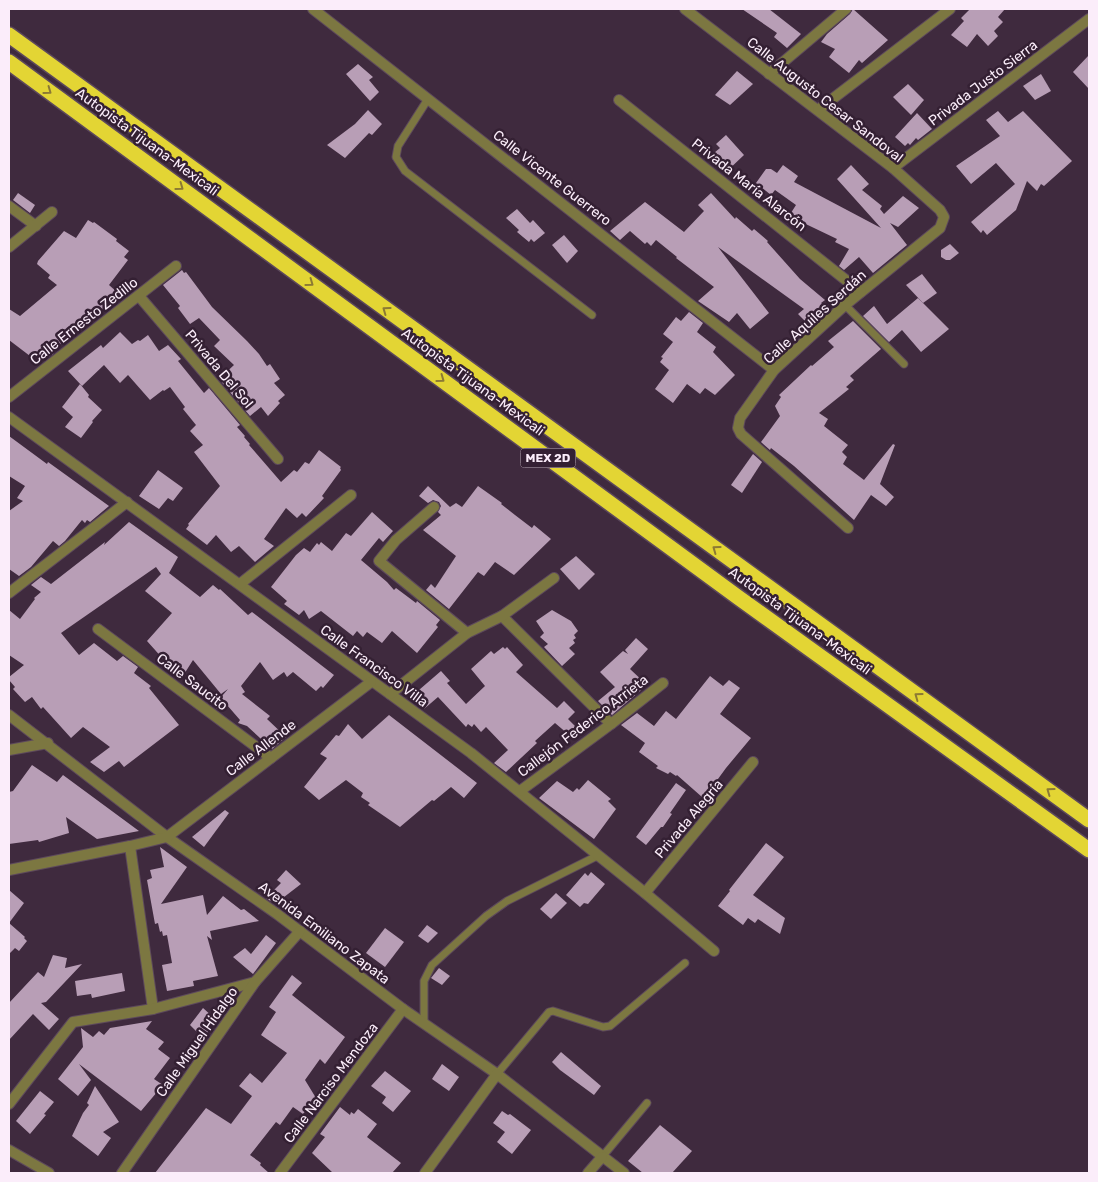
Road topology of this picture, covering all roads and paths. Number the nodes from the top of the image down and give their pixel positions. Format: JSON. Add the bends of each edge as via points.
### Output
{"nodes":[{"id":1,"x":313,"y":9,"type":"edge"},
{"id":2,"x":686,"y":9,"type":"edge"},
{"id":3,"x":846,"y":9,"type":"edge"},
{"id":4,"x":950,"y":9,"type":"edge"},
{"id":5,"x":1089,"y":19,"type":"edge"},
{"id":6,"x":9,"y":34,"type":"edge"},
{"id":7,"x":9,"y":62,"type":"edge"},
{"id":8,"x":769,"y":74,"type":"junction"},
{"id":9,"x":428,"y":99,"type":"junction"},
{"id":10,"x":618,"y":100,"type":"dead end"},
{"id":11,"x":818,"y":110,"type":"junction"},
{"id":12,"x":893,"y":168,"type":"junction"},
{"id":13,"x":9,"y":206,"type":"edge"},
{"id":14,"x":52,"y":212,"type":"dead end"},
{"id":15,"x":944,"y":217,"type":"joint"},
{"id":16,"x":36,"y":226,"type":"junction"},
{"id":17,"x":9,"y":247,"type":"edge"},
{"id":18,"x":176,"y":266,"type":"dead end"},
{"id":19,"x":862,"y":292,"type":"junction"},
{"id":20,"x":139,"y":296,"type":"junction"},
{"id":21,"x":845,"y":305,"type":"junction"},
{"id":22,"x":592,"y":315,"type":"dead end"},
{"id":23,"x":904,"y":364,"type":"dead end"},
{"id":24,"x":774,"y":370,"type":"junction"},
{"id":25,"x":9,"y":397,"type":"edge"},
{"id":26,"x":9,"y":417,"type":"edge"},
{"id":27,"x":278,"y":459,"type":"dead end"},
{"id":28,"x":350,"y":495,"type":"dead end"},
{"id":29,"x":127,"y":502,"type":"junction"},
{"id":30,"x":434,"y":507,"type":"dead end"},
{"id":31,"x":848,"y":528,"type":"dead end"},
{"id":32,"x":554,"y":578,"type":"dead end"},
{"id":33,"x":240,"y":584,"type":"junction"},
{"id":34,"x":9,"y":594,"type":"edge"},
{"id":35,"x":502,"y":616,"type":"junction"},
{"id":36,"x":98,"y":629,"type":"dead end"},
{"id":37,"x":467,"y":633,"type":"junction"},
{"id":38,"x":371,"y":682,"type":"junction"},
{"id":39,"x":663,"y":683,"type":"dead end"},
{"id":40,"x":390,"y":694,"type":"junction"},
{"id":41,"x":9,"y":715,"type":"edge"},
{"id":42,"x":611,"y":724,"type":"junction"},
{"id":43,"x":48,"y":743,"type":"junction"},
{"id":44,"x":9,"y":750,"type":"edge"},
{"id":45,"x":271,"y":758,"type":"junction"},
{"id":46,"x":753,"y":762,"type":"dead end"},
{"id":47,"x":520,"y":791,"type":"junction"},
{"id":48,"x":1089,"y":820,"type":"edge"},
{"id":49,"x":167,"y":837,"type":"junction"},
{"id":50,"x":130,"y":846,"type":"junction"},
{"id":51,"x":1089,"y":850,"type":"edge"},
{"id":52,"x":597,"y":856,"type":"junction"},
{"id":53,"x":9,"y":870,"type":"edge"},
{"id":54,"x":645,"y":893,"type":"junction"},
{"id":55,"x":300,"y":931,"type":"junction"},
{"id":56,"x":714,"y":951,"type":"dead end"},
{"id":57,"x":685,"y":963,"type":"dead end"},
{"id":58,"x":255,"y":982,"type":"junction"},
{"id":59,"x":153,"y":1009,"type":"junction"},
{"id":60,"x":403,"y":1009,"type":"junction"},
{"id":61,"x":424,"y":1024,"type":"junction"},
{"id":62,"x":497,"y":1074,"type":"junction"},
{"id":63,"x":647,"y":1103,"type":"dead end"},
{"id":64,"x":9,"y":1104,"type":"edge"},
{"id":65,"x":9,"y":1150,"type":"edge"},
{"id":66,"x":602,"y":1156,"type":"junction"},
{"id":67,"x":49,"y":1173,"type":"edge"},
{"id":68,"x":122,"y":1173,"type":"edge"},
{"id":69,"x":280,"y":1173,"type":"edge"},
{"id":70,"x":425,"y":1173,"type":"edge"},
{"id":71,"x":588,"y":1173,"type":"edge"},
{"id":72,"x":624,"y":1173,"type":"edge"}],
"edges":[{"from":1,"to":9,"type":"street","name":"Calle Vicente Guerrero"},
{"from":2,"to":8,"type":"street","name":"Calle Augusto Cesar Sandoval"},
{"from":3,"to":8,"type":"street"},
{"from":4,"to":11,"type":"street"},
{"from":5,"to":12,"type":"street","name":"Privada Justo Sierra"},
{"from":48,"to":6,"type":"highway","name":"Autopista Tijuana-Mexicali","number":"MEX 2D","one_way":true},
{"from":7,"to":51,"type":"highway","name":"Autopista Tijuana-Mexicali","number":"MEX 2D","one_way":true,"via":[[739,598]]},
{"from":8,"to":11,"type":"street","name":"Calle Augusto Cesar Sandoval"},
{"from":9,"to":22,"type":"lane","via":[[398,146],[396,157],[405,171]]},
{"from":9,"to":24,"type":"street","name":"Calle Vicente Guerrero"},
{"from":10,"to":19,"type":"street","name":"Privada María Alarcón"},
{"from":11,"to":12,"type":"street","name":"Calle Augusto Cesar Sandoval"},
{"from":12,"to":15,"type":"street","name":"Calle Augusto Cesar Sandoval"},
{"from":13,"to":16,"type":"street"},
{"from":14,"to":16,"type":"street"},
{"from":15,"to":19,"type":"street","name":"Calle Aquiles Serdán","via":[[940,228]]},
{"from":16,"to":17,"type":"street"},
{"from":18,"to":20,"type":"street","name":"Calle Ernesto Zedillo"},
{"from":19,"to":21,"type":"street","name":"Calle Aquiles Serdán"},
{"from":20,"to":25,"type":"street","name":"Calle Ernesto Zedillo"},
{"from":20,"to":27,"type":"street","name":"Privada Del Sol"},
{"from":21,"to":23,"type":"lane"},
{"from":21,"to":24,"type":"street","name":"Calle Aquiles Serdán"},
{"from":24,"to":31,"type":"street","name":"Calle Aquiles Serdán","via":[[740,418],[738,428]]},
{"from":26,"to":29,"type":"street","name":"Calle Francisco Villa"},
{"from":28,"to":33,"type":"street"},
{"from":29,"to":33,"type":"street","name":"Calle Francisco Villa"},
{"from":29,"to":34,"type":"street"},
{"from":30,"to":37,"type":"street","via":[[396,540],[379,561]]},
{"from":32,"to":35,"type":"street"},
{"from":33,"to":38,"type":"street","name":"Calle Francisco Villa"},
{"from":35,"to":37,"type":"street"},
{"from":35,"to":42,"type":"street"},
{"from":36,"to":45,"type":"street","name":"Calle Saucito"},
{"from":37,"to":40,"type":"street"},
{"from":38,"to":40,"type":"street","name":"Calle Francisco Villa"},
{"from":38,"to":45,"type":"street","name":"Calle Allende"},
{"from":39,"to":42,"type":"street","name":"Callejón Federico Arrieta"},
{"from":40,"to":47,"type":"street","name":"Calle Francisco Villa"},
{"from":41,"to":43,"type":"street","name":"Avenida Emiliano Zapata"},
{"from":42,"to":47,"type":"street","name":"Callejón Federico Arrieta"},
{"from":43,"to":44,"type":"street"},
{"from":43,"to":49,"type":"street","name":"Avenida Emiliano Zapata"},
{"from":45,"to":49,"type":"street","name":"Calle Allende"},
{"from":46,"to":54,"type":"street","name":"Privada Alegría"},
{"from":47,"to":52,"type":"street","name":"Calle Francisco Villa"},
{"from":49,"to":50,"type":"street"},
{"from":49,"to":55,"type":"street","name":"Avenida Emiliano Zapata"},
{"from":50,"to":53,"type":"street"},
{"from":50,"to":59,"type":"street"},
{"from":52,"to":54,"type":"street","name":"Calle Francisco Villa"},
{"from":52,"to":61,"type":"lane","via":[[500,906],[432,965],[424,981]]},
{"from":54,"to":56,"type":"street","name":"Calle Francisco Villa"},
{"from":55,"to":58,"type":"street","name":"Calle Miguel Hidalgo"},
{"from":55,"to":60,"type":"street","name":"Avenida Emiliano Zapata"},
{"from":57,"to":62,"type":"lane","via":[[610,1026],[549,1012]]},
{"from":58,"to":59,"type":"street"},
{"from":58,"to":68,"type":"street","name":"Calle Miguel Hidalgo"},
{"from":59,"to":64,"type":"street","via":[[73,1022]]},
{"from":60,"to":61,"type":"street","name":"Avenida Emiliano Zapata"},
{"from":60,"to":69,"type":"street","name":"Calle Narciso Mendoza"},
{"from":61,"to":62,"type":"street","name":"Avenida Emiliano Zapata"},
{"from":62,"to":66,"type":"street","name":"Avenida Emiliano Zapata"},
{"from":62,"to":70,"type":"street"},
{"from":63,"to":66,"type":"lane"},
{"from":65,"to":67,"type":"street"},
{"from":66,"to":71,"type":"street"},
{"from":66,"to":72,"type":"street","name":"Avenida Emiliano Zapata"}]}
